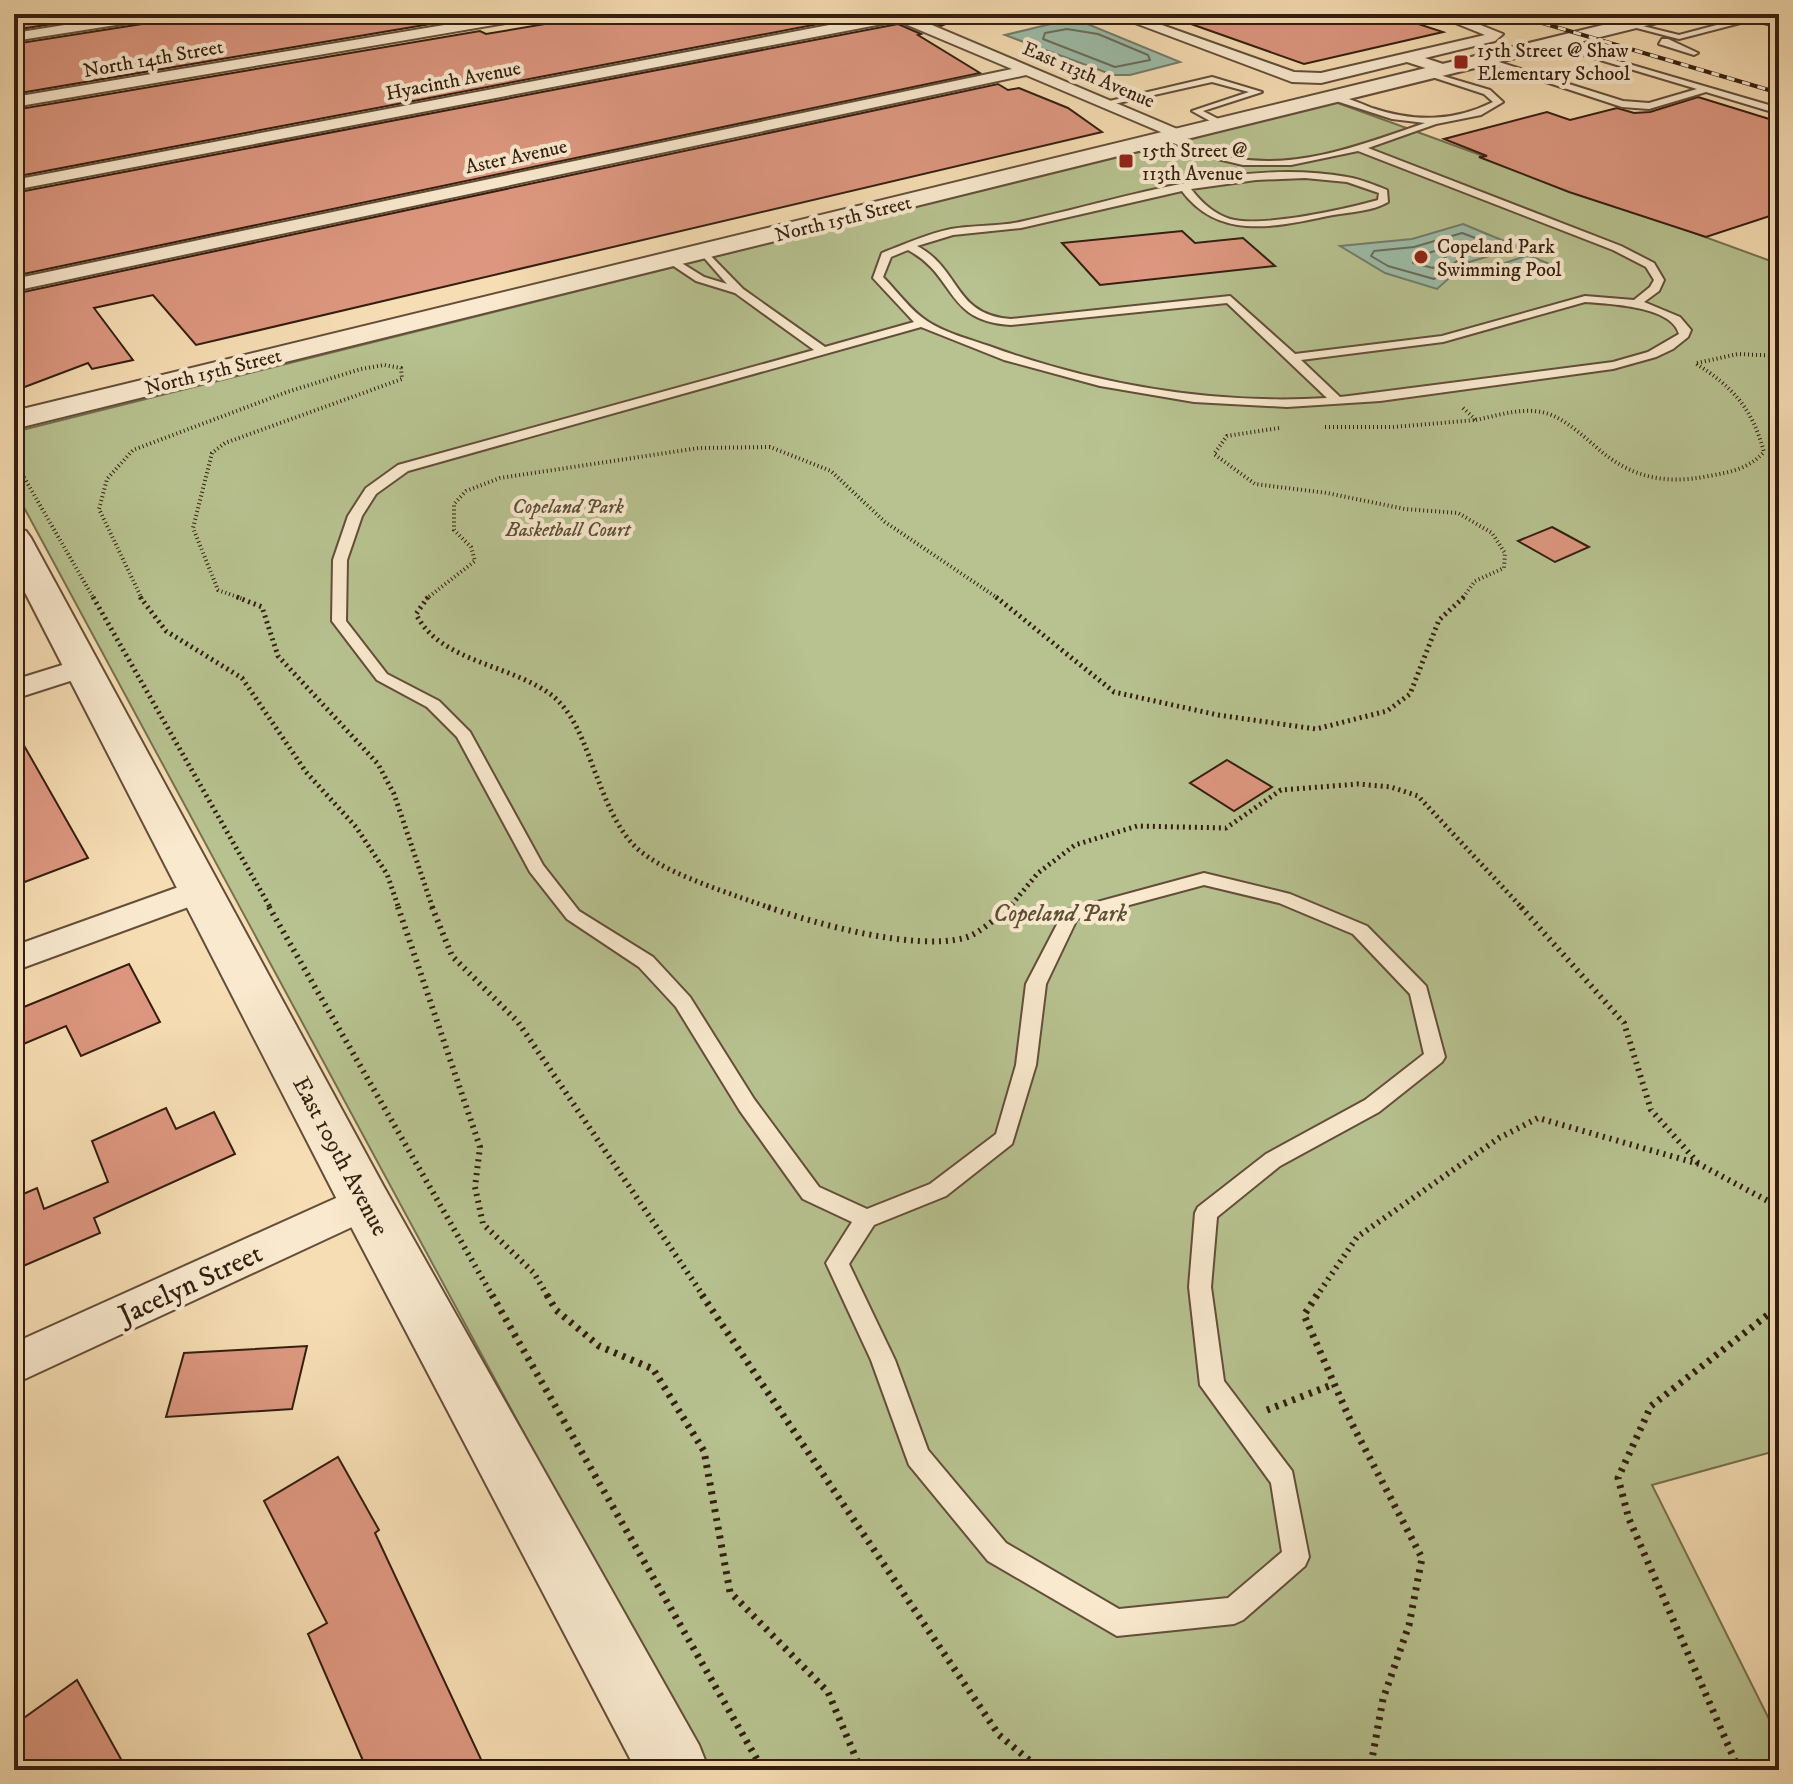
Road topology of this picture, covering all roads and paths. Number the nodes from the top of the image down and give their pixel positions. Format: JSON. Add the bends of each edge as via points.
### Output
{"nodes":[{"id":1,"x":161,"y":14,"type":"edge"},
{"id":2,"x":535,"y":14,"type":"edge"},
{"id":3,"x":1118,"y":14,"type":"edge"},
{"id":4,"x":1440,"y":14,"type":"edge"},
{"id":5,"x":1739,"y":14,"type":"edge"},
{"id":6,"x":897,"y":15,"type":"edge"},
{"id":7,"x":1602,"y":18,"type":"dead end"},
{"id":8,"x":1752,"y":18,"type":"junction"},
{"id":9,"x":1627,"y":25,"type":"junction"},
{"id":10,"x":1675,"y":25,"type":"edge"},
{"id":11,"x":1779,"y":25,"type":"edge"},
{"id":12,"x":14,"y":37,"type":"edge"},
{"id":13,"x":1553,"y":43,"type":"junction"},
{"id":14,"x":1694,"y":53,"type":"dead end"},
{"id":15,"x":1408,"y":57,"type":"junction"},
{"id":16,"x":1483,"y":60,"type":"junction"},
{"id":17,"x":1027,"y":70,"type":"junction"},
{"id":18,"x":1437,"y":71,"type":"junction"},
{"id":19,"x":1706,"y":89,"type":"junction"},
{"id":20,"x":1333,"y":97,"type":"junction"},
{"id":21,"x":14,"y":102,"type":"edge"},
{"id":22,"x":1105,"y":103,"type":"junction"},
{"id":23,"x":1779,"y":111,"type":"edge"},
{"id":24,"x":1221,"y":124,"type":"junction"},
{"id":25,"x":1432,"y":124,"type":"junction"},
{"id":26,"x":1173,"y":136,"type":"junction"},
{"id":27,"x":1357,"y":147,"type":"junction"},
{"id":28,"x":14,"y":185,"type":"edge"},
{"id":29,"x":1184,"y":187,"type":"junction"},
{"id":30,"x":909,"y":246,"type":"junction"},
{"id":31,"x":704,"y":252,"type":"junction"},
{"id":32,"x":671,"y":261,"type":"junction"},
{"id":33,"x":14,"y":285,"type":"edge"},
{"id":34,"x":739,"y":291,"type":"junction"},
{"id":35,"x":1636,"y":303,"type":"junction"},
{"id":36,"x":922,"y":323,"type":"junction"},
{"id":37,"x":822,"y":350,"type":"junction"},
{"id":38,"x":1656,"y":353,"type":"junction"},
{"id":39,"x":1779,"y":356,"type":"edge"},
{"id":40,"x":1293,"y":358,"type":"junction"},
{"id":41,"x":1695,"y":363,"type":"junction"},
{"id":42,"x":1441,"y":390,"type":"junction"},
{"id":43,"x":1337,"y":401,"type":"junction"},
{"id":44,"x":14,"y":420,"type":"edge"},
{"id":45,"x":1476,"y":420,"type":"junction"},
{"id":46,"x":1285,"y":427,"type":"dead end"},
{"id":47,"x":1316,"y":427,"type":"dead end"},
{"id":48,"x":14,"y":460,"type":"edge"},
{"id":49,"x":14,"y":538,"type":"edge"},
{"id":50,"x":85,"y":667,"type":"junction"},
{"id":51,"x":14,"y":690,"type":"edge"},
{"id":52,"x":201,"y":890,"type":"junction"},
{"id":53,"x":14,"y":959,"type":"edge"},
{"id":54,"x":1699,"y":1164,"type":"junction"},
{"id":55,"x":365,"y":1202,"type":"junction"},
{"id":56,"x":1779,"y":1207,"type":"edge"},
{"id":57,"x":866,"y":1219,"type":"junction"},
{"id":58,"x":1779,"y":1306,"type":"edge"},
{"id":59,"x":14,"y":1364,"type":"edge"},
{"id":60,"x":1334,"y":1384,"type":"junction"},
{"id":61,"x":1239,"y":1421,"type":"junction"},
{"id":62,"x":674,"y":1770,"type":"edge"},
{"id":63,"x":763,"y":1770,"type":"edge"},
{"id":64,"x":861,"y":1770,"type":"edge"},
{"id":65,"x":1041,"y":1770,"type":"edge"},
{"id":66,"x":1370,"y":1770,"type":"edge"},
{"id":67,"x":1739,"y":1770,"type":"edge"}],
"edges":[{"from":1,"to":12,"type":"street"},
{"from":2,"to":21,"type":"street","name":"North 14th Street"},
{"from":3,"to":15,"type":"street","via":[[1292,77],[1321,78]]},
{"from":4,"to":15,"type":"street","via":[[1496,35]]},
{"from":5,"to":8,"type":"lane"},
{"from":6,"to":17,"type":"street","name":"East 113th Avenue"},
{"from":6,"to":28,"type":"street","name":"Hyacinth Avenue"},
{"from":7,"to":9,"type":"lane"},
{"from":8,"to":10,"type":"lane"},
{"from":8,"to":11,"type":"lane"},
{"from":9,"to":10,"type":"street","name":"North 15th Street"},
{"from":9,"to":13,"type":"street","name":"North 15th Street"},
{"from":10,"to":14,"type":"lane","via":[[1662,42]]},
{"from":13,"to":16,"type":"street","name":"North 15th Street"},
{"from":13,"to":19,"type":"lane"},
{"from":15,"to":18,"type":"street"},
{"from":16,"to":18,"type":"street","name":"North 15th Street"},
{"from":16,"to":19,"type":"lane","via":[[1622,104],[1649,106]]},
{"from":17,"to":22,"type":"street","name":"East 113th Avenue"},
{"from":17,"to":33,"type":"street","name":"Aster Avenue"},
{"from":18,"to":20,"type":"street","name":"North 15th Street"},
{"from":18,"to":25,"type":"lane","via":[[1499,102]]},
{"from":19,"to":23,"type":"lane"},
{"from":20,"to":24,"type":"street","name":"North 15th Street"},
{"from":20,"to":25,"type":"lane","via":[[1382,116]]},
{"from":22,"to":24,"type":"lane","via":[[1212,79],[1258,92],[1196,111]]},
{"from":22,"to":26,"type":"street","name":"East 113th Avenue"},
{"from":24,"to":26,"type":"street","name":"North 15th Street"},
{"from":25,"to":27,"type":"lane"},
{"from":26,"to":27,"type":"lane","via":[[1215,157],[1246,163]]},
{"from":26,"to":31,"type":"street","name":"North 15th Street"},
{"from":27,"to":35,"type":"lane","via":[[1633,255],[1650,265],[1659,280]]},
{"from":29,"to":29,"type":"lane","via":[[1214,216],[1241,224],[1372,205],[1383,202],[1384,192],[1335,176]]},
{"from":29,"to":30,"type":"lane","via":[[1018,226],[942,234]]},
{"from":30,"to":36,"type":"lane","via":[[886,255],[878,278]]},
{"from":30,"to":40,"type":"lane","via":[[936,263],[969,312],[989,321],[1230,299]]},
{"from":31,"to":32,"type":"street","name":"North 15th Street"},
{"from":31,"to":34,"type":"lane"},
{"from":32,"to":34,"type":"lane","via":[[700,279]]},
{"from":32,"to":44,"type":"street","name":"North 15th Street"},
{"from":34,"to":37,"type":"lane"},
{"from":35,"to":38,"type":"lane","via":[[1676,319],[1685,330],[1677,342]]},
{"from":35,"to":40,"type":"lane","via":[[1585,299],[1443,339]]},
{"from":36,"to":37,"type":"lane"},
{"from":36,"to":43,"type":"lane","via":[[956,339],[1127,389],[1284,403]]},
{"from":37,"to":57,"type":"lane","via":[[403,468],[371,491],[355,516],[340,560],[339,621],[382,677],[433,704],[464,735],[536,868],[573,915],[646,962],[683,1002],[747,1105],[811,1193]]},
{"from":38,"to":41,"type":"path"},
{"from":38,"to":42,"type":"lane"},
{"from":39,"to":41,"type":"path","via":[[1738,354]]},
{"from":40,"to":43,"type":"lane"},
{"from":41,"to":45,"type":"path","via":[[1738,390],[1756,416],[1764,452],[1752,467],[1664,481],[1615,464],[1549,414],[1508,412]]},
{"from":42,"to":43,"type":"lane"},
{"from":42,"to":45,"type":"path"},
{"from":45,"to":47,"type":"path"},
{"from":46,"to":54,"type":"path","via":[[1227,436],[1214,454],[1255,484],[1458,513],[1492,533],[1505,553],[1504,568],[1475,581],[1439,620],[1410,694],[1387,711],[1316,729],[1114,692],[1003,602],[885,522],[831,471],[770,447],[699,448],[475,486],[454,504],[454,530],[471,547],[475,561],[425,597],[416,614],[422,626],[451,650],[523,676],[556,699],[575,723],[612,815],[643,854],[812,923],[930,942],[967,938],[1013,905],[1038,873],[1075,845],[1137,826],[1226,828],[1281,790],[1358,784],[1418,796],[1624,1023],[1651,1110]]},
{"from":48,"to":63,"type":"path"},
{"from":49,"to":50,"type":"street","name":"East 109th Avenue"},
{"from":50,"to":51,"type":"street"},
{"from":50,"to":52,"type":"street","name":"East 109th Avenue"},
{"from":52,"to":53,"type":"street"},
{"from":52,"to":55,"type":"street","name":"East 109th Avenue"},
{"from":54,"to":56,"type":"path"},
{"from":54,"to":60,"type":"path","via":[[1538,1118],[1499,1138],[1357,1237],[1304,1315]]},
{"from":55,"to":59,"type":"street","name":"Jacelyn Street"},
{"from":55,"to":62,"type":"street","name":"East 109th Avenue"},
{"from":57,"to":61,"type":"lane","via":[[837,1263],[883,1360],[918,1457],[997,1552],[1117,1623],[1234,1611],[1296,1557],[1283,1479]]},
{"from":57,"to":61,"type":"lane","via":[[938,1190],[1005,1138],[1026,1065],[1036,984],[1070,915],[1204,879],[1284,898],[1360,930],[1419,991],[1435,1057],[1372,1106],[1273,1160],[1206,1213],[1200,1287],[1212,1385]]},
{"from":58,"to":67,"type":"path","via":[[1651,1406],[1618,1478],[1629,1519]]},
{"from":60,"to":61,"type":"path"},
{"from":60,"to":66,"type":"path","via":[[1422,1558],[1409,1625],[1383,1699]]},
{"from":64,"to":65,"type":"path","via":[[828,1692],[730,1592],[704,1451],[653,1369],[599,1346],[556,1310],[534,1273],[483,1224],[475,1187],[480,1147],[387,874],[356,827],[306,772],[242,678],[166,631],[139,596],[109,536],[99,509],[101,495],[107,479],[133,450],[361,369],[401,368],[402,379],[225,443],[212,453],[193,528],[218,590],[262,607],[278,656],[378,764],[394,794],[452,956],[518,1022],[999,1735]]}]}
